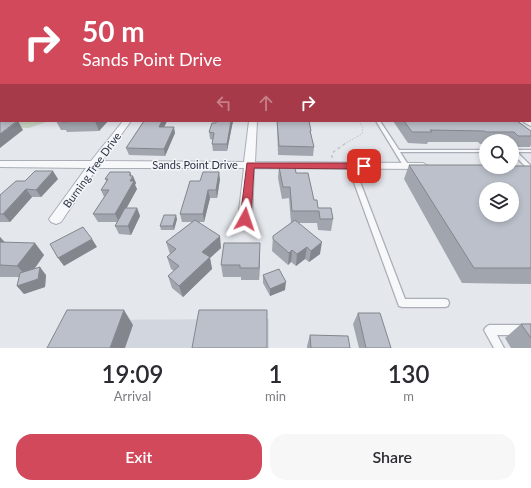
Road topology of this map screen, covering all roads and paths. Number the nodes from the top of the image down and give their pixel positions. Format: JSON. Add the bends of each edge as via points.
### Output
{"nodes":[{"id":1,"x":126,"y":122,"type":"edge"},
{"id":2,"x":253,"y":122,"type":"edge"},
{"id":3,"x":360,"y":122,"type":"edge"},
{"id":4,"x":379,"y":122,"type":"edge"},
{"id":5,"x":397,"y":151,"type":"junction"},
{"id":6,"x":479,"y":151,"type":"edge"},
{"id":7,"x":519,"y":151,"type":"edge"},
{"id":8,"x":531,"y":152,"type":"edge"},
{"id":9,"x":519,"y":157,"type":"edge"},
{"id":10,"x":333,"y":162,"type":"dead end"},
{"id":11,"x":0,"y":164,"type":"edge"},
{"id":12,"x":93,"y":165,"type":"junction"},
{"id":13,"x":250,"y":165,"type":"junction"},
{"id":14,"x":350,"y":166,"type":"junction"},
{"id":15,"x":406,"y":166,"type":"junction"},
{"id":16,"x":437,"y":166,"type":"edge"},
{"id":17,"x":519,"y":167,"type":"edge"},
{"id":18,"x":530,"y":167,"type":"edge"},
{"id":19,"x":56,"y":219,"type":"dead end"},
{"id":20,"x":245,"y":219,"type":"dead end"},
{"id":21,"x":445,"y":303,"type":"dead end"},
{"id":22,"x":531,"y":330,"type":"edge"},
{"id":23,"x":499,"y":348,"type":"edge"}],
"edges":[{"from":1,"to":12,"type":"street","name":"Burning Tree Drive"},
{"from":2,"to":13,"type":"street"},
{"from":3,"to":10,"type":"path","via":[[362,134],[337,148],[332,153]]},
{"from":4,"to":5,"type":"lane"},
{"from":5,"to":6,"type":"lane"},
{"from":5,"to":15,"type":"lane"},
{"from":7,"to":8,"type":"lane"},
{"from":9,"to":18,"type":"lane"},
{"from":11,"to":12,"type":"street","name":"Sands Point Drive"},
{"from":12,"to":13,"type":"street","name":"Sands Point Drive"},
{"from":12,"to":19,"type":"street","name":"Burning Tree Drive"},
{"from":13,"to":14,"type":"street","name":"Sands Point Drive"},
{"from":13,"to":20,"type":"street"},
{"from":14,"to":15,"type":"street","name":"Sands Point Drive"},
{"from":14,"to":21,"type":"lane","via":[[402,302]]},
{"from":15,"to":16,"type":"street","name":"Sands Point Drive"},
{"from":17,"to":18,"type":"street"},
{"from":22,"to":23,"type":"lane","via":[[489,330]]}]}
